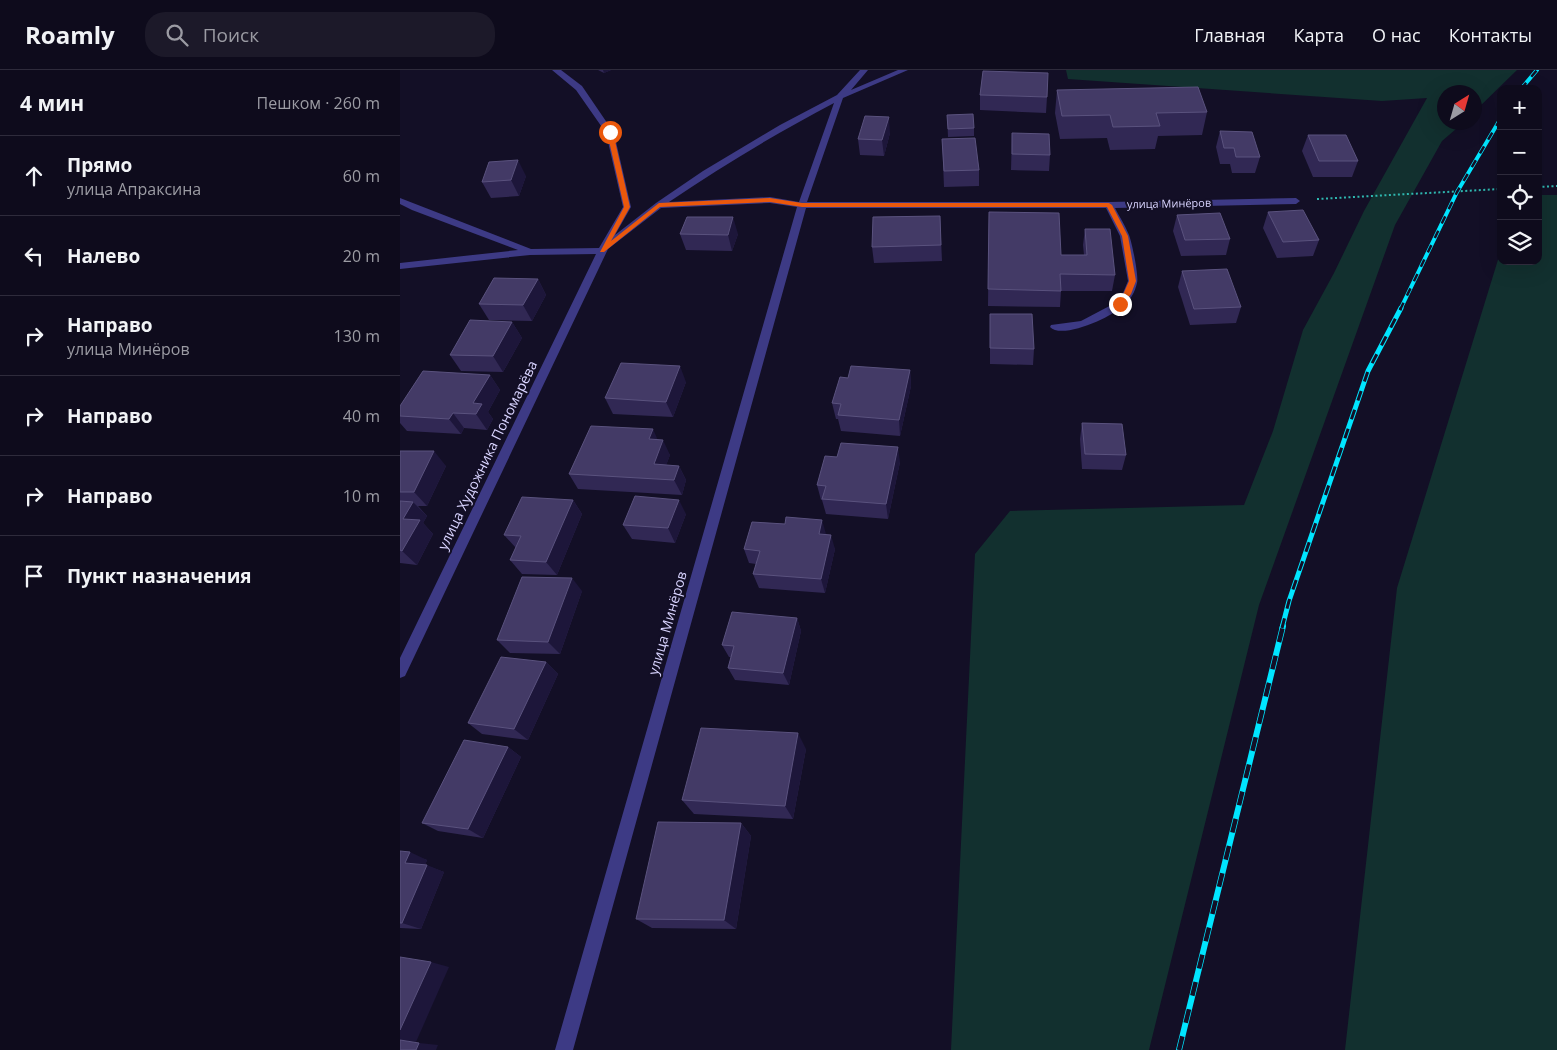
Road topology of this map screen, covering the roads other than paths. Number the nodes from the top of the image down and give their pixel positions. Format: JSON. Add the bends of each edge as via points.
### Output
{"nodes":[{"id":1,"x":556,"y":70,"type":"edge"},
{"id":2,"x":864,"y":70,"type":"edge"},
{"id":3,"x":904,"y":70,"type":"edge"},
{"id":4,"x":840,"y":98,"type":"junction"},
{"id":5,"x":400,"y":201,"type":"edge"},
{"id":6,"x":1296,"y":201,"type":"road end"},
{"id":7,"x":659,"y":205,"type":"junction"},
{"id":8,"x":802,"y":205,"type":"junction"},
{"id":9,"x":1109,"y":205,"type":"junction"},
{"id":10,"x":602,"y":251,"type":"junction"},
{"id":11,"x":530,"y":252,"type":"junction"},
{"id":12,"x":400,"y":266,"type":"edge"},
{"id":13,"x":1055,"y":327,"type":"dead end"},
{"id":14,"x":400,"y":672,"type":"edge"},
{"id":15,"x":564,"y":1050,"type":"edge"}],
"edges":[{"from":1,"to":10,"type":"street","name":"улица Художника Пономарёва","via":[[579,88],[610,132],[627,207]]},
{"from":2,"to":4,"type":"street"},
{"from":3,"to":4,"type":"street"},
{"from":4,"to":7,"type":"street","via":[[783,127]]},
{"from":4,"to":8,"type":"street"},
{"from":5,"to":11,"type":"street"},
{"from":6,"to":9,"type":"street","name":"улица Минёров"},
{"from":7,"to":8,"type":"street","name":"улица Минёров","via":[[770,200]]},
{"from":7,"to":10,"type":"street"},
{"from":8,"to":9,"type":"street","name":"улица Минёров"},
{"from":8,"to":15,"type":"street","name":"улица Минёров"},
{"from":9,"to":13,"type":"street","via":[[1125,236],[1133,281],[1128,294],[1120,304],[1101,316],[1083,324]]},
{"from":10,"to":11,"type":"street"},
{"from":10,"to":14,"type":"street","name":"улица Художника Пономарёва"},
{"from":11,"to":12,"type":"street"}]}
